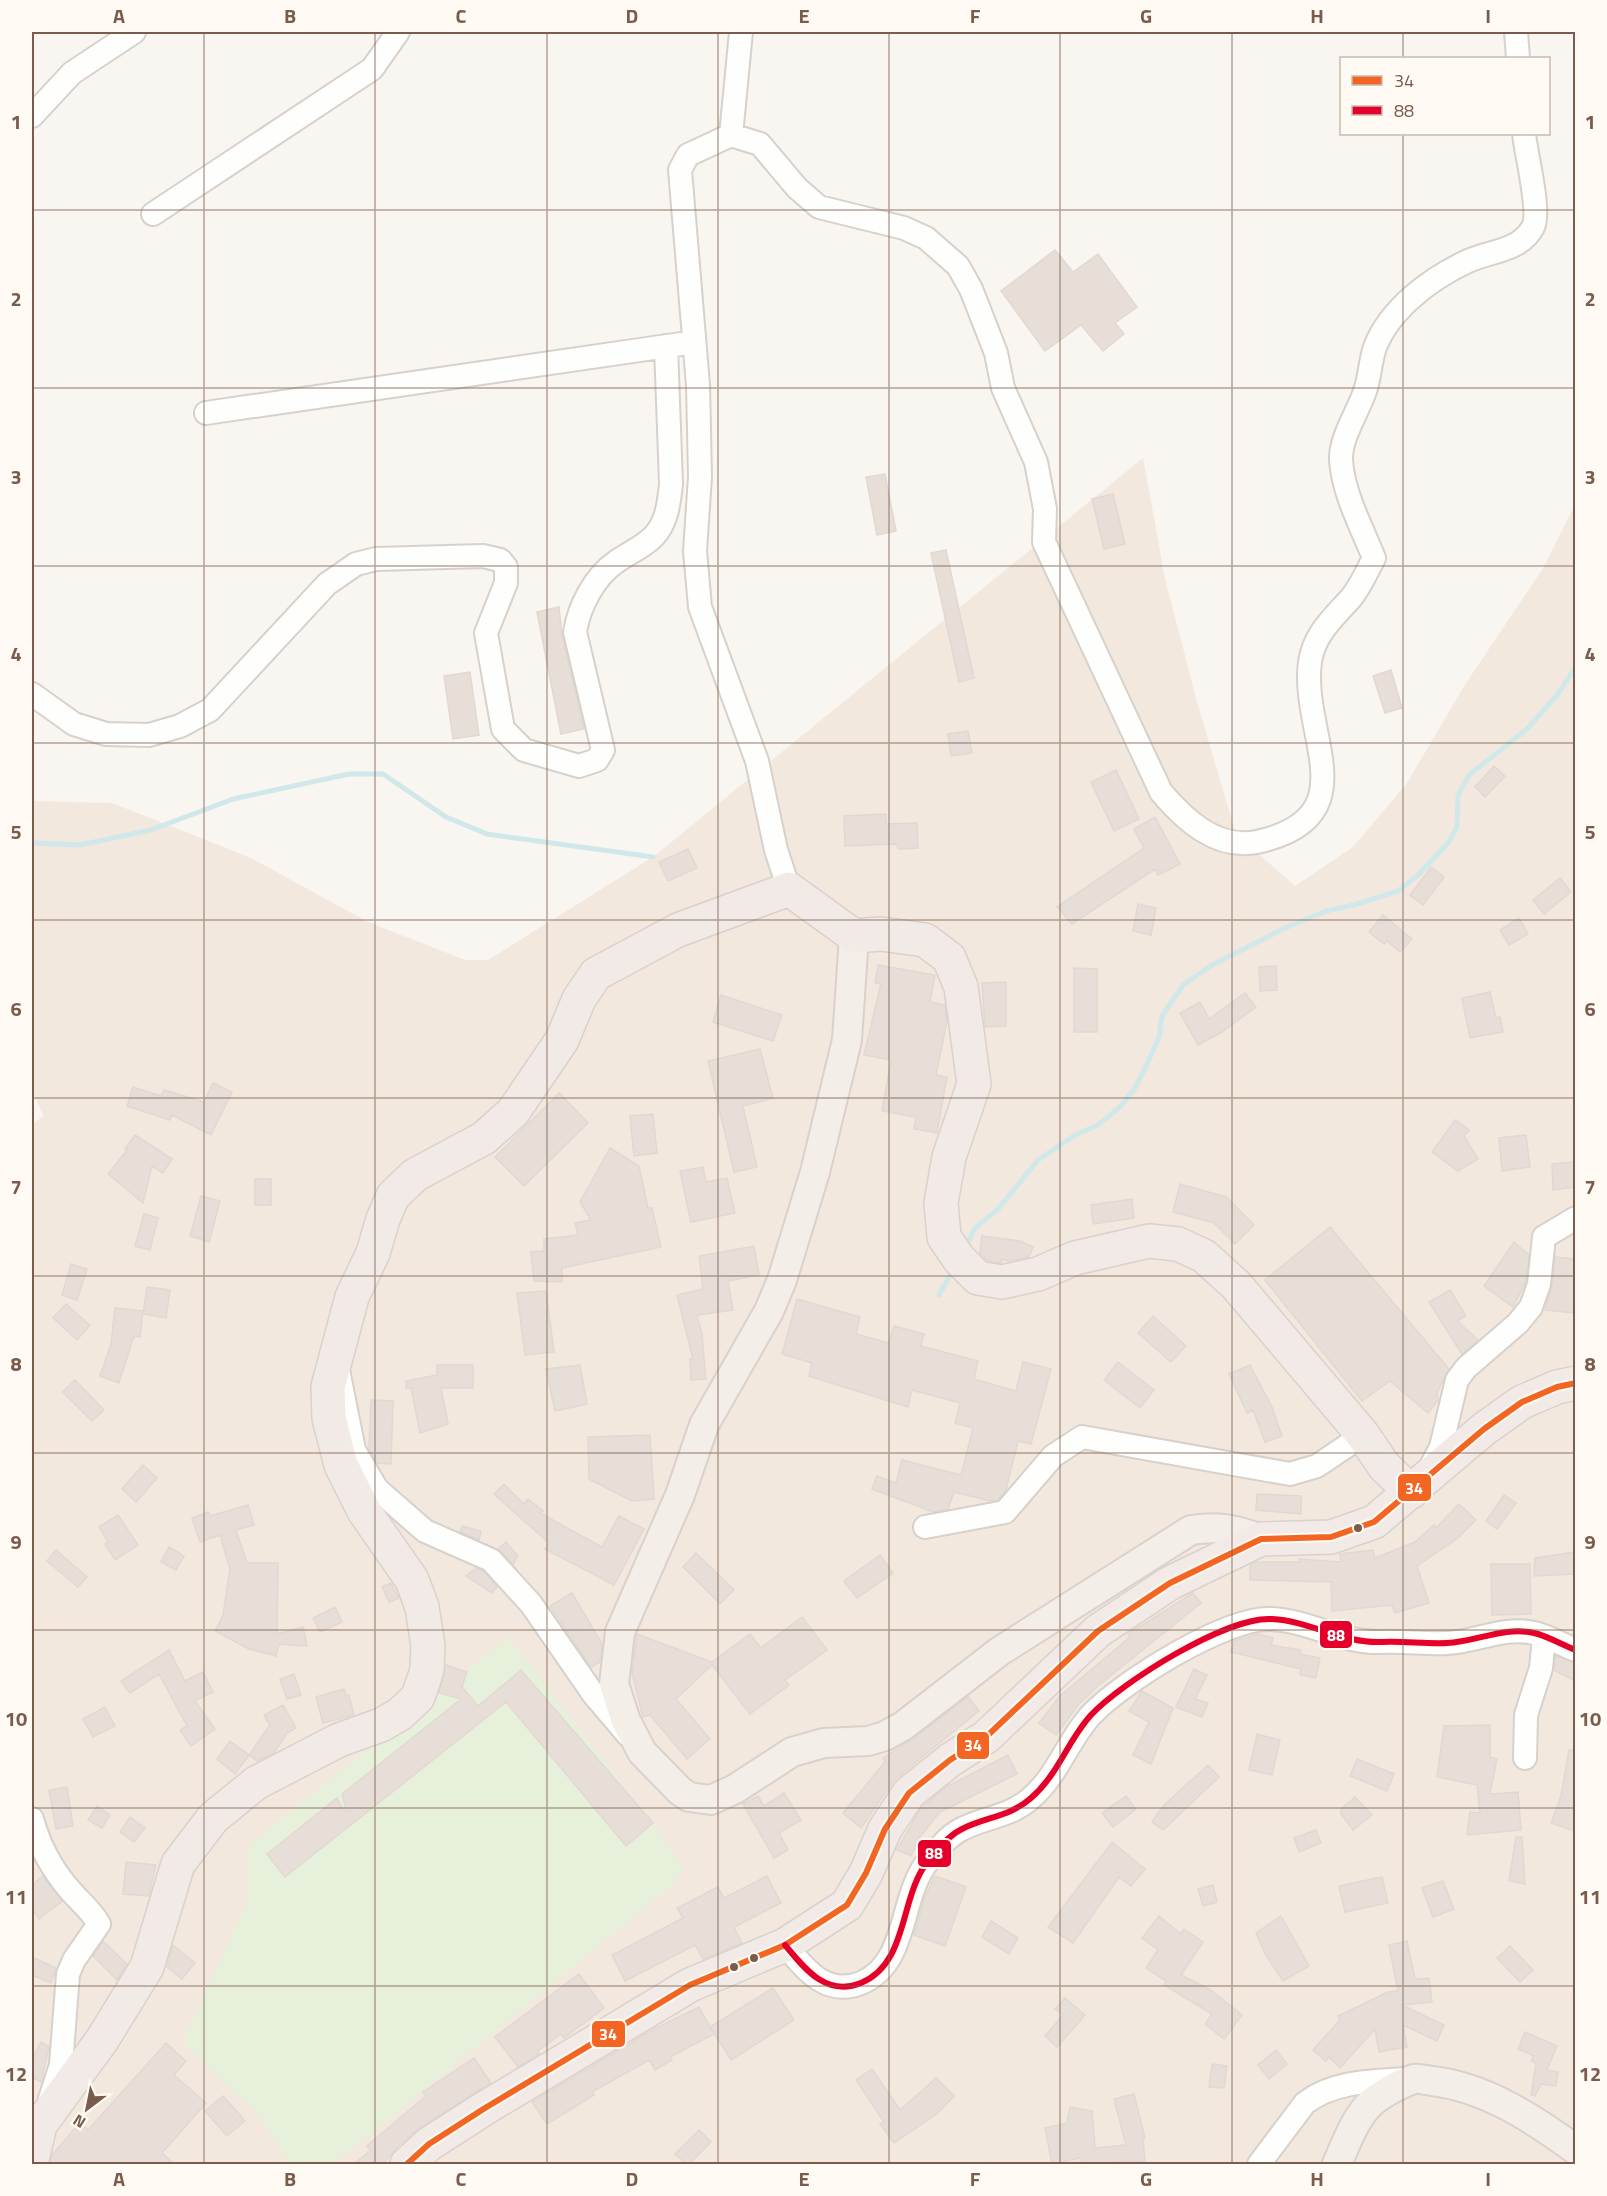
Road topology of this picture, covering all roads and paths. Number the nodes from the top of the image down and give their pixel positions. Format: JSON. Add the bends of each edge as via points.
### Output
{"nodes":[{"id":1,"x":134,"y":32,"type":"edge"},
{"id":2,"x":398,"y":32,"type":"edge"},
{"id":3,"x":741,"y":32,"type":"edge"},
{"id":4,"x":1516,"y":32,"type":"edge"},
{"id":5,"x":1518,"y":57,"type":"edge"},
{"id":6,"x":32,"y":116,"type":"edge"},
{"id":7,"x":731,"y":135,"type":"junction"},
{"id":8,"x":1524,"y":135,"type":"edge"},
{"id":9,"x":153,"y":214,"type":"dead end"},
{"id":10,"x":695,"y":342,"type":"junction"},
{"id":11,"x":666,"y":346,"type":"junction"},
{"id":12,"x":206,"y":413,"type":"dead end"},
{"id":13,"x":32,"y":694,"type":"edge"},
{"id":14,"x":789,"y":889,"type":"junction"},
{"id":15,"x":854,"y":936,"type":"junction"},
{"id":16,"x":1575,"y":1218,"type":"edge"},
{"id":17,"x":334,"y":1361,"type":"junction"},
{"id":18,"x":1575,"y":1383,"type":"edge"},
{"id":19,"x":1363,"y":1435,"type":"junction"},
{"id":20,"x":1411,"y":1492,"type":"junction"},
{"id":21,"x":925,"y":1527,"type":"dead end"},
{"id":22,"x":1261,"y":1539,"type":"junction"},
{"id":23,"x":1544,"y":1637,"type":"junction"},
{"id":24,"x":1575,"y":1650,"type":"edge"},
{"id":25,"x":642,"y":1752,"type":"junction"},
{"id":26,"x":1525,"y":1758,"type":"dead end"},
{"id":27,"x":32,"y":1819,"type":"edge"},
{"id":28,"x":785,"y":1945,"type":"junction"},
{"id":29,"x":1415,"y":2079,"type":"junction"},
{"id":30,"x":40,"y":2125,"type":"junction"},
{"id":31,"x":1575,"y":2150,"type":"edge"},
{"id":32,"x":32,"y":2160,"type":"edge"},
{"id":33,"x":407,"y":2164,"type":"edge"},
{"id":34,"x":1259,"y":2164,"type":"edge"},
{"id":35,"x":1337,"y":2164,"type":"edge"}],
"edges":[{"from":1,"to":6,"type":"street","via":[[72,73]]},
{"from":2,"to":9,"type":"street","via":[[372,69]]},
{"from":3,"to":7,"type":"street"},
{"from":4,"to":5,"type":"street"},
{"from":7,"to":8,"type":"street","via":[[760,144],[797,188],[819,207],[904,228],[934,244],[958,266],[971,289],[996,353],[1003,388],[1036,462],[1045,509],[1044,542],[1161,792],[1183,818],[1201,831],[1250,843],[1277,837],[1298,826],[1319,802],[1324,774],[1312,706],[1310,661],[1319,636],[1352,596],[1374,558],[1346,483],[1341,457],[1376,345],[1409,300],[1467,262],[1503,251],[1534,226],[1536,212]]},
{"from":7,"to":10,"type":"street","via":[[688,155],[680,170]]},
{"from":10,"to":11,"type":"street"},
{"from":10,"to":14,"type":"street","via":[[700,477],[695,551],[700,607],[757,761],[776,850]]},
{"from":11,"to":12,"type":"street"},
{"from":11,"to":13,"type":"street","via":[[671,484],[664,523],[654,537],[613,564],[594,586],[578,613],[574,632],[603,750],[597,760],[579,766],[524,750],[503,729],[486,633],[507,583],[506,567],[500,560],[483,556],[376,559],[356,564],[327,584],[210,710],[180,726],[148,735],[106,734],[74,724]]},
{"from":14,"to":15,"type":"highway"},
{"from":14,"to":17,"type":"highway","via":[[678,930],[596,975],[579,999],[562,1040],[513,1112],[484,1138],[415,1175],[393,1196],[352,1297]]},
{"from":15,"to":19,"type":"highway","via":[[881,934],[925,940],[949,958],[961,987],[975,1084],[949,1157],[941,1203],[944,1237],[978,1278],[1002,1282],[1038,1274],[1075,1258],[1149,1241],[1178,1244],[1204,1256],[1236,1285]]},
{"from":15,"to":25,"type":"main road","via":[[847,1040],[812,1182],[782,1280],[769,1311],[704,1425],[680,1496],[620,1632],[614,1684]]},
{"from":16,"to":20,"type":"street","via":[[1544,1236],[1539,1284],[1525,1314],[1457,1380],[1441,1447]]},
{"from":17,"to":25,"type":"street","via":[[342,1380],[354,1450],[377,1489],[425,1531],[491,1560],[531,1604],[594,1695]]},
{"from":17,"to":30,"type":"highway","via":[[328,1387],[329,1418],[341,1465],[364,1511],[412,1580],[422,1607],[427,1670],[418,1697],[381,1725],[339,1740],[256,1783],[213,1818],[178,1864],[147,1968],[102,2040]]},
{"from":18,"to":20,"type":"highway","via":[[1522,1402]]},
{"from":19,"to":20,"type":"highway","via":[[1384,1466]]},
{"from":19,"to":21,"type":"street","via":[[1317,1466],[1290,1474],[1082,1437],[1053,1456],[1005,1512]]},
{"from":20,"to":22,"type":"highway","via":[[1374,1522],[1331,1537]]},
{"from":22,"to":25,"type":"main road","via":[[1214,1526],[1191,1530],[1000,1651],[903,1726],[868,1741],[824,1743],[792,1752],[711,1800],[689,1797],[680,1791]]},
{"from":22,"to":28,"type":"highway","via":[[1170,1584],[1098,1631],[986,1737],[909,1793],[885,1829],[847,1905]]},
{"from":23,"to":24,"type":"street"},
{"from":23,"to":26,"type":"street","via":[[1541,1668],[1526,1715]]},
{"from":23,"to":28,"type":"street","via":[[1502,1632],[1449,1643],[1371,1642],[1293,1622],[1246,1622],[1172,1655],[1113,1695],[1091,1715],[1047,1781],[1031,1798],[1013,1812],[963,1828],[947,1839],[920,1871],[895,1947],[882,1971],[862,1983],[841,1988],[825,1984],[808,1972]]},
{"from":27,"to":30,"type":"street","via":[[47,1860],[99,1924],[68,1974],[61,2065]]},
{"from":28,"to":33,"type":"highway","via":[[690,1985],[485,2108],[429,2144]]},
{"from":29,"to":31,"type":"main road","via":[[1451,2083],[1505,2105]]},
{"from":29,"to":34,"type":"street","via":[[1341,2086],[1316,2096],[1305,2103]]},
{"from":29,"to":35,"type":"main road","via":[[1367,2107]]},
{"from":30,"to":32,"type":"highway"}]}
